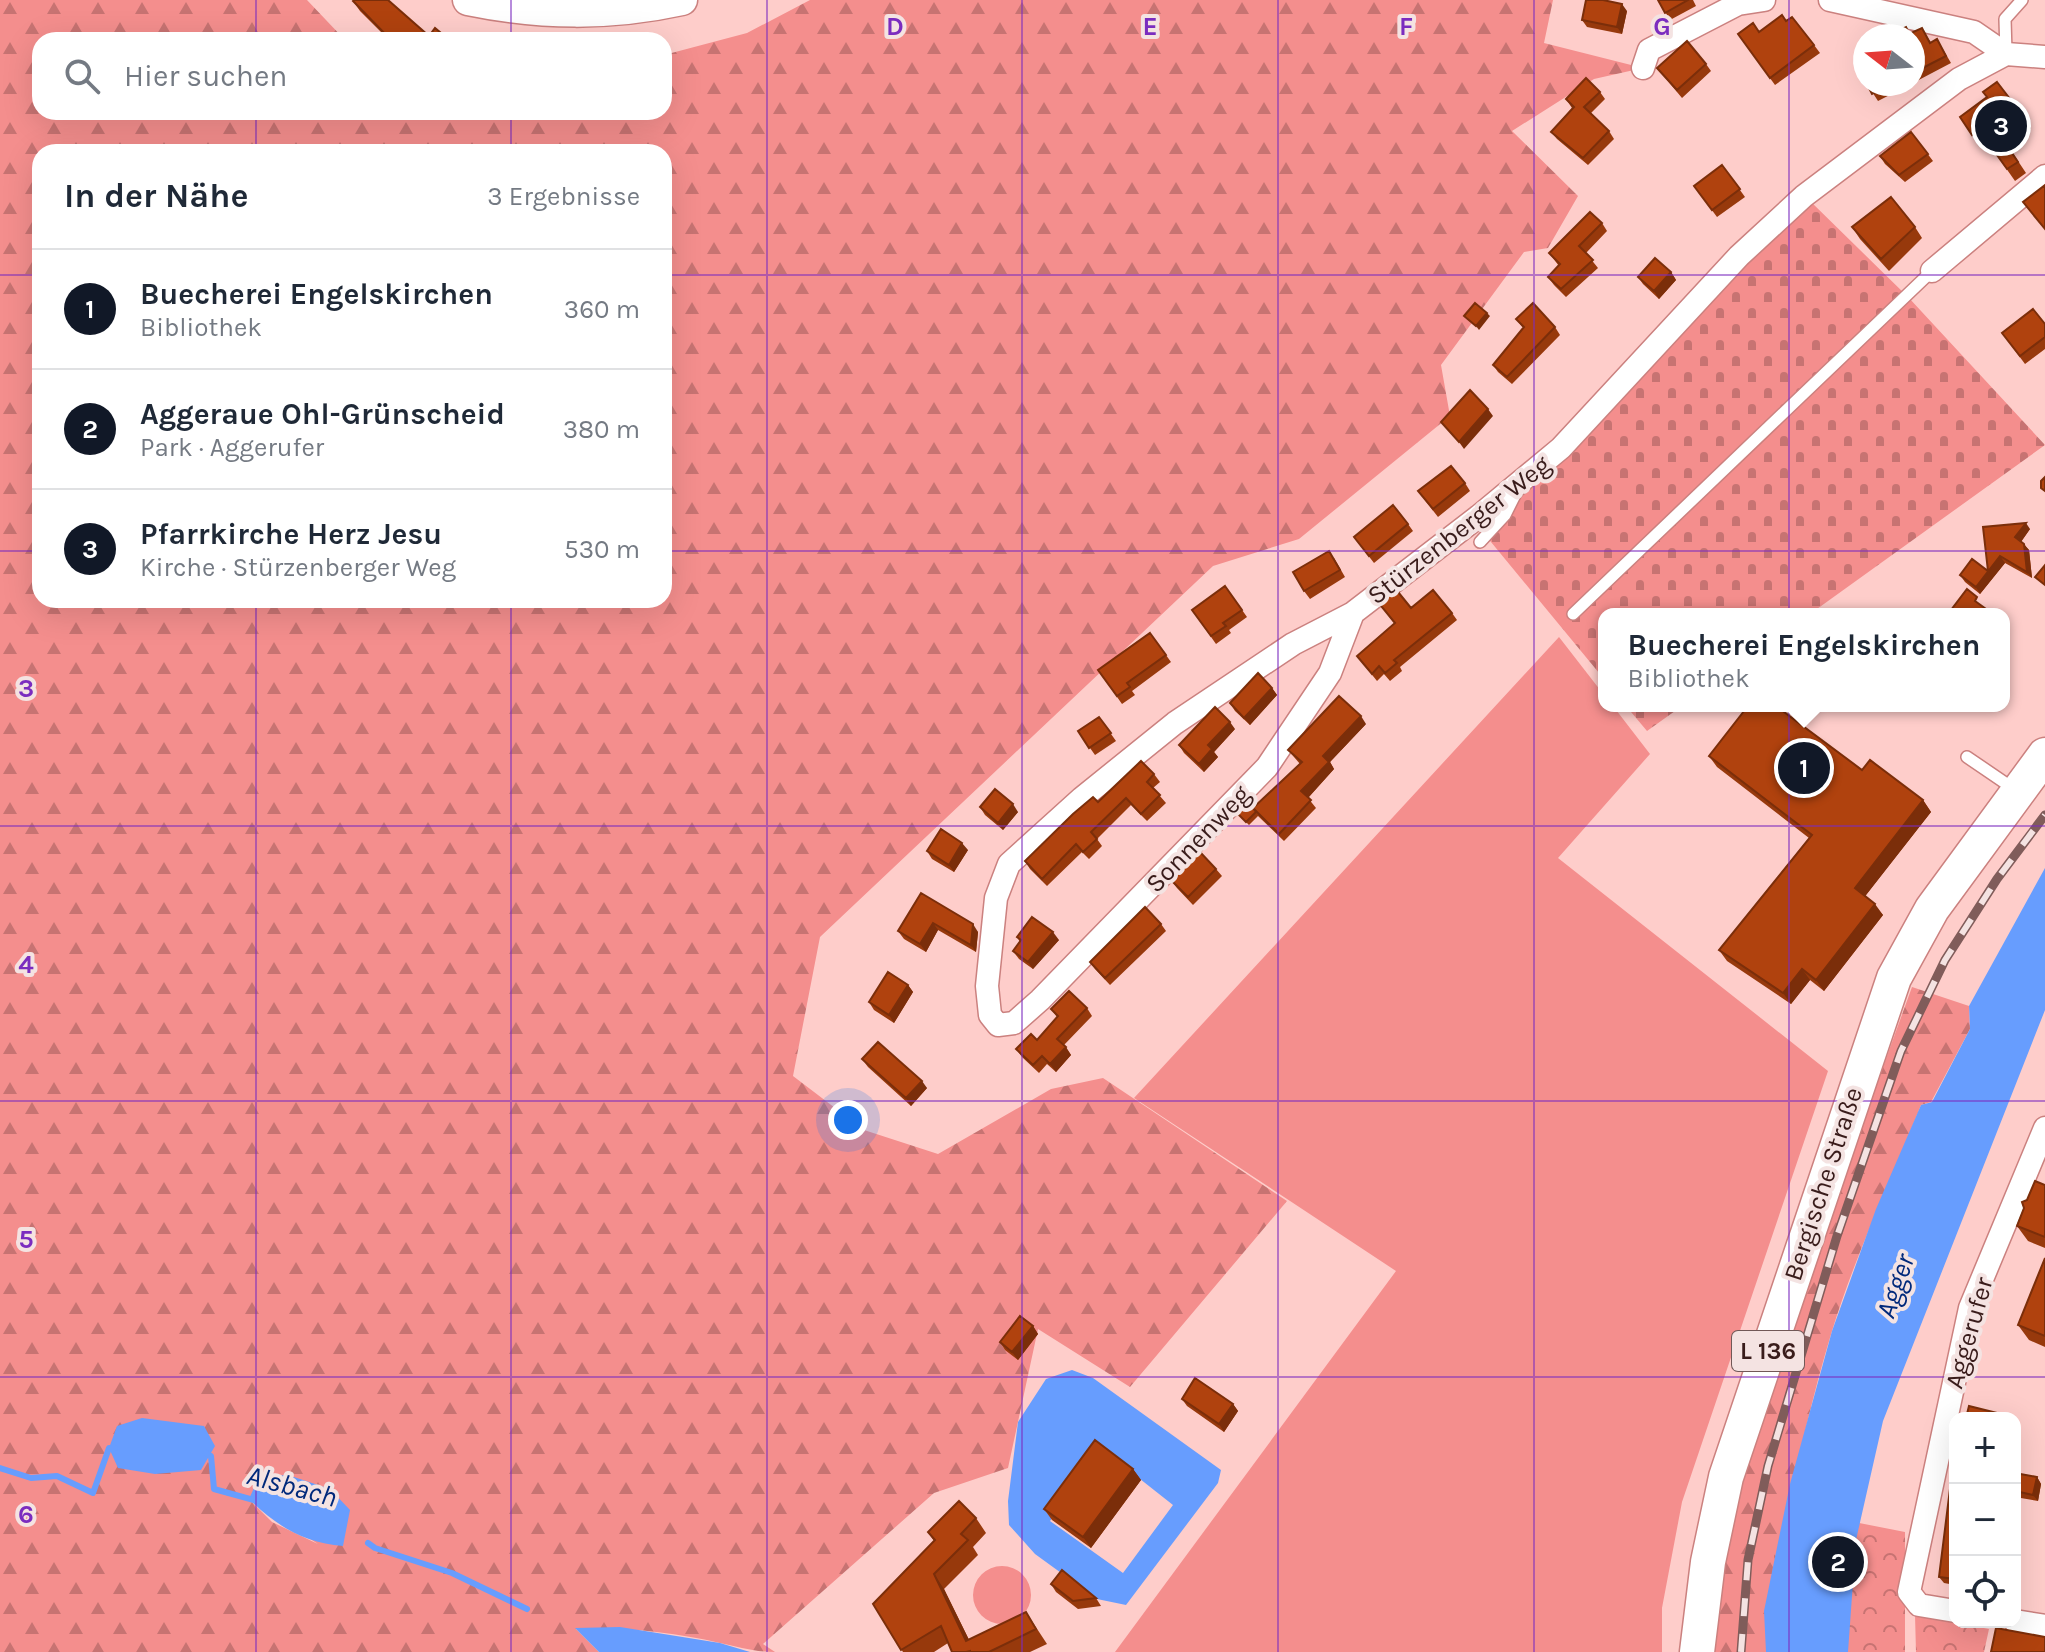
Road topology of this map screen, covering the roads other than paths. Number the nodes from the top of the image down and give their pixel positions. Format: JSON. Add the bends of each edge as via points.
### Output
{"nodes":[{"id":1,"x":468,"y":0,"type":"edge"},
{"id":2,"x":682,"y":0,"type":"edge"},
{"id":3,"x":1764,"y":0,"type":"edge"},
{"id":4,"x":1830,"y":0,"type":"edge"},
{"id":5,"x":2022,"y":0,"type":"edge"},
{"id":6,"x":2006,"y":54,"type":"junction"},
{"id":7,"x":2045,"y":57,"type":"edge"},
{"id":8,"x":1643,"y":68,"type":"dead end"},
{"id":9,"x":2045,"y":176,"type":"edge"},
{"id":10,"x":1932,"y":271,"type":"joint"},
{"id":11,"x":1521,"y":483,"type":"junction"},
{"id":12,"x":1480,"y":542,"type":"dead end"},
{"id":13,"x":1353,"y":613,"type":"junction"},
{"id":14,"x":1573,"y":614,"type":"dead end"},
{"id":15,"x":2045,"y":755,"type":"edge"},
{"id":16,"x":1967,"y":757,"type":"dead end"},
{"id":17,"x":2018,"y":791,"type":"junction"},
{"id":18,"x":998,"y":1025,"type":"joint"},
{"id":19,"x":2045,"y":1128,"type":"edge"},
{"id":20,"x":1949,"y":1610,"type":"edge"},
{"id":21,"x":2021,"y":1622,"type":"edge"},
{"id":22,"x":2045,"y":1626,"type":"edge"},
{"id":23,"x":1697,"y":1652,"type":"edge"}],
"edges":[{"from":1,"to":2,"type":"street","via":[[519,10],[580,13],[631,11]]},
{"from":3,"to":8,"type":"street","via":[[1738,4],[1649,50]]},
{"from":4,"to":6,"type":"street","via":[[1974,32]]},
{"from":5,"to":6,"type":"lane","via":[[2005,19]]},
{"from":6,"to":7,"type":"street"},
{"from":6,"to":11,"type":"street","name":"Stürzenberger Weg","via":[[1959,79],[1804,196],[1739,256],[1561,448]]},
{"from":9,"to":10,"type":"street"},
{"from":10,"to":14,"type":"lane"},
{"from":11,"to":12,"type":"lane","via":[[1505,515]]},
{"from":11,"to":13,"type":"street","name":"Stürzenberger Weg"},
{"from":13,"to":18,"type":"street","name":"Sonnenweg","via":[[1330,673],[1267,767],[1040,1000],[1014,1023]]},
{"from":13,"to":18,"type":"street","name":"Stürzenberger Weg","via":[[1293,644],[1175,723],[1009,864],[996,898],[987,986],[990,1015]]},
{"from":15,"to":17,"type":"main road","name":"Bergische Straße","number":"L 136"},
{"from":16,"to":17,"type":"lane"},
{"from":17,"to":23,"type":"main road","name":"Bergische Straße","number":"L 136","via":[[1932,909],[1889,991],[1726,1477]]},
{"from":19,"to":20,"type":"street","name":"Aggerufer","via":[[1970,1308],[1909,1592],[1919,1605]]},
{"from":21,"to":22,"type":"street"}]}
